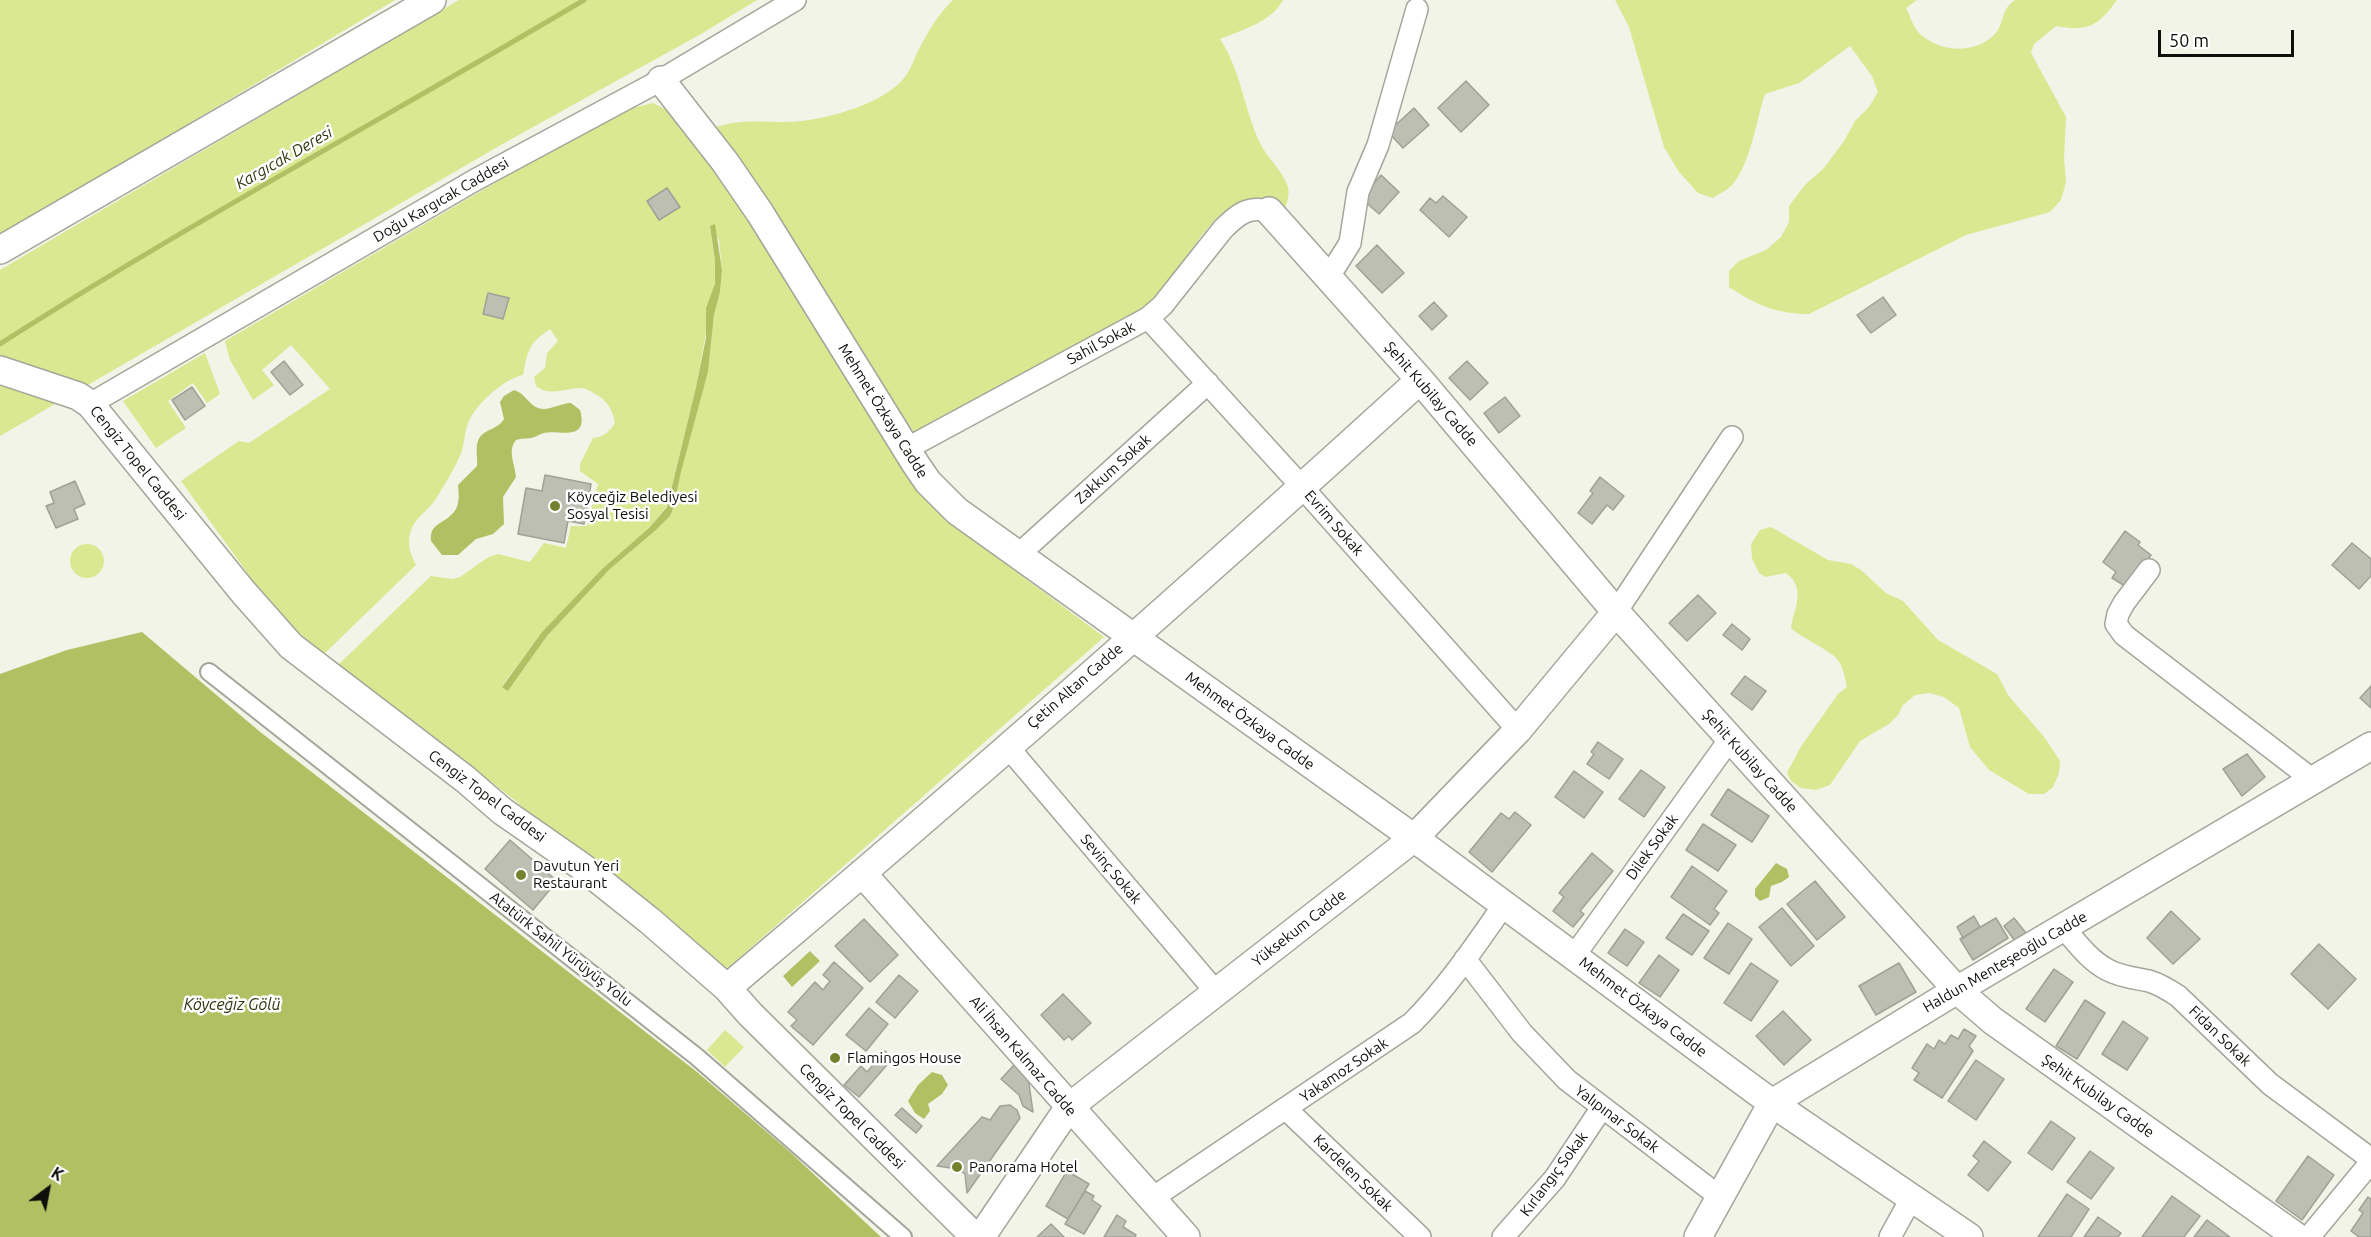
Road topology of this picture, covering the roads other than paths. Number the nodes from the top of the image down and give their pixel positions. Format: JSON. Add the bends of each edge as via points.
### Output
{"nodes":[{"id":1,"x":432,"y":0,"type":"edge"},
{"id":2,"x":795,"y":0,"type":"edge"},
{"id":3,"x":1417,"y":9,"type":"dead end"},
{"id":4,"x":661,"y":80,"type":"junction"},
{"id":5,"x":1269,"y":211,"type":"joint"},
{"id":6,"x":0,"y":250,"type":"edge"},
{"id":7,"x":1329,"y":278,"type":"junction"},
{"id":8,"x":1148,"y":318,"type":"junction"},
{"id":9,"x":0,"y":370,"type":"edge"},
{"id":10,"x":1420,"y":380,"type":"junction"},
{"id":11,"x":1208,"y":383,"type":"junction"},
{"id":12,"x":84,"y":400,"type":"junction"},
{"id":13,"x":1732,"y":437,"type":"dead end"},
{"id":14,"x":906,"y":449,"type":"junction"},
{"id":15,"x":1302,"y":487,"type":"junction"},
{"id":16,"x":1018,"y":555,"type":"junction"},
{"id":17,"x":2149,"y":570,"type":"dead end"},
{"id":18,"x":1616,"y":612,"type":"junction"},
{"id":19,"x":1132,"y":637,"type":"junction"},
{"id":20,"x":209,"y":672,"type":"dead end"},
{"id":21,"x":1518,"y":730,"type":"junction"},
{"id":22,"x":1730,"y":738,"type":"junction"},
{"id":23,"x":1007,"y":746,"type":"junction"},
{"id":24,"x":2371,"y":746,"type":"edge"},
{"id":25,"x":2313,"y":780,"type":"junction"},
{"id":26,"x":1414,"y":838,"type":"junction"},
{"id":27,"x":862,"y":873,"type":"junction"},
{"id":28,"x":1503,"y":906,"type":"junction"},
{"id":29,"x":2064,"y":928,"type":"junction"},
{"id":30,"x":1574,"y":956,"type":"junction"},
{"id":31,"x":1465,"y":959,"type":"junction"},
{"id":32,"x":727,"y":988,"type":"junction"},
{"id":33,"x":1957,"y":990,"type":"junction"},
{"id":34,"x":1216,"y":992,"type":"junction"},
{"id":35,"x":1773,"y":1103,"type":"junction"},
{"id":36,"x":1069,"y":1107,"type":"junction"},
{"id":37,"x":1601,"y":1108,"type":"junction"},
{"id":38,"x":1286,"y":1109,"type":"junction"},
{"id":39,"x":2371,"y":1160,"type":"edge"},
{"id":40,"x":1720,"y":1197,"type":"junction"},
{"id":41,"x":1912,"y":1197,"type":"junction"},
{"id":42,"x":1151,"y":1199,"type":"junction"},
{"id":43,"x":903,"y":1237,"type":"edge"},
{"id":44,"x":975,"y":1237,"type":"edge"},
{"id":45,"x":981,"y":1237,"type":"edge"},
{"id":46,"x":1186,"y":1237,"type":"edge"},
{"id":47,"x":1420,"y":1237,"type":"edge"},
{"id":48,"x":1503,"y":1237,"type":"edge"},
{"id":49,"x":1698,"y":1237,"type":"edge"},
{"id":50,"x":1890,"y":1237,"type":"edge"},
{"id":51,"x":1968,"y":1237,"type":"edge"},
{"id":52,"x":2298,"y":1237,"type":"edge"},
{"id":53,"x":2309,"y":1237,"type":"edge"}],
"edges":[{"from":1,"to":6,"type":"street"},
{"from":2,"to":4,"type":"street","name":"Doğu Kargıcak Caddesi"},
{"from":3,"to":7,"type":"street","via":[[1378,146],[1358,192],[1350,243]]},
{"from":4,"to":12,"type":"street","name":"Doğu Kargıcak Caddesi"},
{"from":4,"to":14,"type":"street","name":"Mehmet Özkaya Cadde","via":[[754,204]]},
{"from":5,"to":7,"type":"street","name":"Şehit Kubilay Cadde"},
{"from":5,"to":8,"type":"street","name":"Sahil Sokak","via":[[1245,210],[1234,218]]},
{"from":7,"to":10,"type":"street","name":"Şehit Kubilay Cadde"},
{"from":8,"to":11,"type":"street","name":"Evrim Sokak"},
{"from":8,"to":14,"type":"street","name":"Sahil Sokak"},
{"from":9,"to":12,"type":"street","name":"Cengiz Topel Caddesi"},
{"from":10,"to":15,"type":"street","name":"Çetin Altan Cadde"},
{"from":10,"to":18,"type":"street","name":"Şehit Kubilay Cadde"},
{"from":11,"to":15,"type":"street","name":"Evrim Sokak"},
{"from":11,"to":16,"type":"street","name":"Zakkum Sokak"},
{"from":12,"to":32,"type":"street","name":"Cengiz Topel Caddesi","via":[[291,646],[502,811],[581,866]]},
{"from":13,"to":18,"type":"street"},
{"from":14,"to":16,"type":"street","name":"Mehmet Özkaya Cadde","via":[[928,482],[950,505]]},
{"from":15,"to":19,"type":"street","name":"Çetin Altan Cadde"},
{"from":15,"to":21,"type":"street","name":"Evrim Sokak"},
{"from":16,"to":19,"type":"street","name":"Mehmet Özkaya Cadde"},
{"from":17,"to":25,"type":"street","via":[[2118,614],[2116,624],[2124,635]]},
{"from":18,"to":21,"type":"street","name":"Yüksekum Cadde"},
{"from":18,"to":22,"type":"street","name":"Şehit Kubilay Cadde"},
{"from":19,"to":23,"type":"street","name":"Çetin Altan Cadde"},
{"from":19,"to":26,"type":"street","name":"Mehmet Özkaya Cadde"},
{"from":20,"to":43,"type":"street","name":"Atatürk Sahil Yürüyüş Yolu","via":[[688,1050]]},
{"from":21,"to":26,"type":"street","name":"Yüksekum Cadde"},
{"from":22,"to":30,"type":"street","name":"Dilek Sokak"},
{"from":22,"to":33,"type":"street","name":"Şehit Kubilay Cadde"},
{"from":23,"to":27,"type":"street","name":"Çetin Altan Cadde"},
{"from":23,"to":34,"type":"street","name":"Sevinç Sokak"},
{"from":24,"to":25,"type":"street","name":"Haldun Menteşeoğlu Cadde"},
{"from":25,"to":29,"type":"street","name":"Haldun Menteşeoğlu Cadde"},
{"from":26,"to":28,"type":"street","name":"Mehmet Özkaya Cadde"},
{"from":26,"to":34,"type":"street","name":"Yüksekum Cadde"},
{"from":27,"to":32,"type":"street","name":"Çetin Altan Cadde"},
{"from":27,"to":36,"type":"street","name":"Ali İhsan Kalmaz Cadde"},
{"from":28,"to":30,"type":"street","name":"Mehmet Özkaya Cadde"},
{"from":28,"to":31,"type":"street","name":"Yakamoz Sokak"},
{"from":29,"to":33,"type":"street","name":"Haldun Menteşeoğlu Cadde"},
{"from":29,"to":39,"type":"street","name":"Fidan Sokak","via":[[2108,970],[2134,980],[2150,981],[2178,996],[2270,1084]]},
{"from":30,"to":35,"type":"street","name":"Mehmet Özkaya Cadde"},
{"from":31,"to":37,"type":"street","name":"Yalıpınar Sokak","via":[[1522,1033],[1567,1080]]},
{"from":31,"to":38,"type":"street","name":"Yakamoz Sokak","via":[[1426,1010],[1406,1028]]},
{"from":32,"to":44,"type":"street","name":"Cengiz Topel Caddesi"},
{"from":33,"to":35,"type":"street","name":"Haldun Menteşeoğlu Cadde"},
{"from":33,"to":52,"type":"street","name":"Şehit Kubilay Cadde","via":[[1993,1021]]},
{"from":34,"to":36,"type":"street","name":"Yüksekum Cadde"},
{"from":35,"to":40,"type":"street","name":"Haldun Menteşeoğlu Cadde"},
{"from":35,"to":41,"type":"street","name":"Mehmet Özkaya Cadde"},
{"from":36,"to":42,"type":"street","name":"Ali İhsan Kalmaz Cadde"},
{"from":36,"to":45,"type":"street","name":"Yüksekum Cadde"},
{"from":37,"to":40,"type":"street","name":"Yalıpınar Sokak"},
{"from":37,"to":48,"type":"street","name":"Kırlangıç Sokak","via":[[1555,1178]]},
{"from":38,"to":42,"type":"street","name":"Yakamoz Sokak"},
{"from":38,"to":47,"type":"street","name":"Kardelen Sokak"},
{"from":39,"to":53,"type":"street"},
{"from":40,"to":49,"type":"street","name":"Haldun Menteşeoğlu Cadde"},
{"from":41,"to":50,"type":"street"},
{"from":41,"to":51,"type":"street","name":"Mehmet Özkaya Cadde"},
{"from":42,"to":46,"type":"street","name":"Ali İhsan Kalmaz Cadde"}]}
